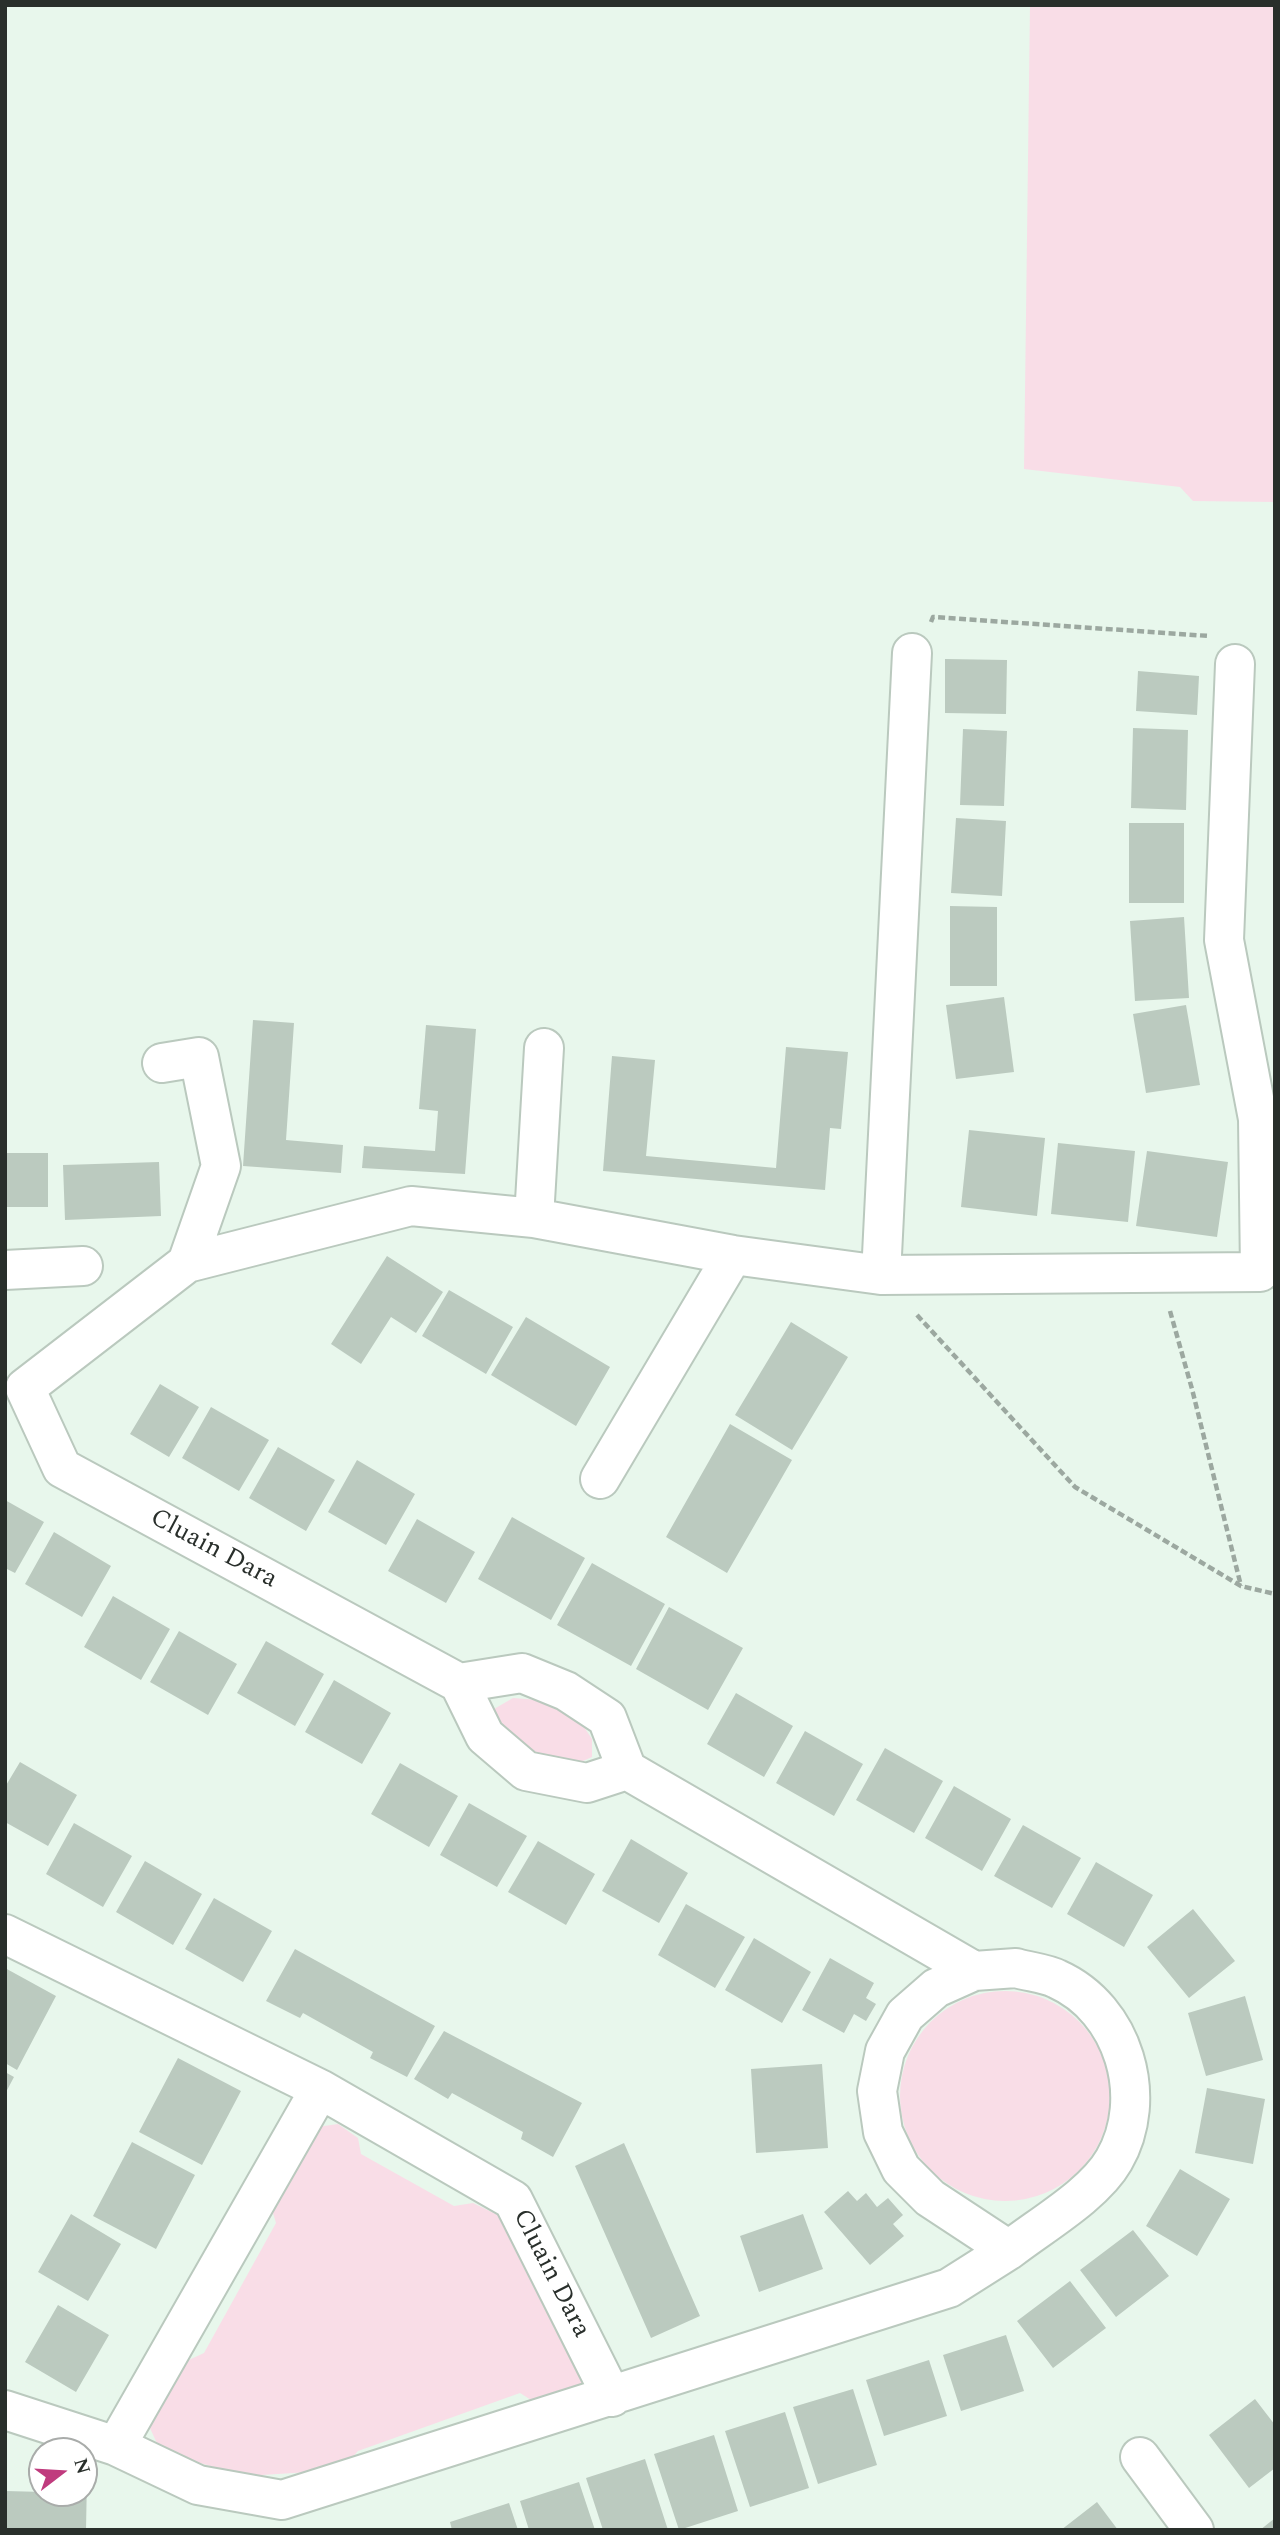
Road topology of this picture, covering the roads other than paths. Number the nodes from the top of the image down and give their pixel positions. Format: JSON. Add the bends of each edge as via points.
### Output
{"nodes":[{"id":1,"x":1227,"y":651,"type":"road end"},
{"id":2,"x":912,"y":653,"type":"road end"},
{"id":3,"x":544,"y":1048,"type":"dead end"},
{"id":4,"x":162,"y":1063,"type":"dead end"},
{"id":5,"x":534,"y":1218,"type":"junction"},
{"id":6,"x":733,"y":1255,"type":"junction"},
{"id":7,"x":187,"y":1263,"type":"junction"},
{"id":8,"x":83,"y":1266,"type":"dead end"},
{"id":9,"x":5,"y":1269,"type":"edge"},
{"id":10,"x":881,"y":1275,"type":"junction"},
{"id":11,"x":15,"y":1389,"type":"edge"},
{"id":12,"x":600,"y":1479,"type":"dead end"},
{"id":13,"x":459,"y":1683,"type":"junction"},
{"id":14,"x":627,"y":1769,"type":"junction"},
{"id":15,"x":5,"y":1934,"type":"edge"},
{"id":16,"x":974,"y":1971,"type":"junction"},
{"id":17,"x":320,"y":2089,"type":"junction"},
{"id":18,"x":1009,"y":2250,"type":"junction"},
{"id":19,"x":612,"y":2397,"type":"junction"},
{"id":20,"x":5,"y":2410,"type":"edge"},
{"id":21,"x":116,"y":2446,"type":"junction"},
{"id":22,"x":1140,"y":2457,"type":"dead end"},
{"id":23,"x":284,"y":2515,"type":"edge"},
{"id":24,"x":1194,"y":2530,"type":"edge"}],
"edges":[{"from":1,"to":10,"type":"street","via":[[1224,940],[1258,1119],[1260,1272]]},
{"from":2,"to":10,"type":"street"},
{"from":3,"to":5,"type":"street"},
{"from":4,"to":7,"type":"street","via":[[199,1057],[221,1166]]},
{"from":5,"to":6,"type":"street"},
{"from":5,"to":7,"type":"street","via":[[411,1206]]},
{"from":6,"to":10,"type":"street"},
{"from":6,"to":12,"type":"street"},
{"from":7,"to":11,"type":"street"},
{"from":8,"to":9,"type":"street"},
{"from":11,"to":13,"type":"street","name":"Cluain Dara","via":[[62,1468]]},
{"from":13,"to":14,"type":"street","via":[[522,1673],[566,1691],[607,1718]]},
{"from":13,"to":14,"type":"street","via":[[485,1736],[526,1771],[587,1783]]},
{"from":14,"to":16,"type":"street"},
{"from":15,"to":17,"type":"street","name":"Cluain Dara"},
{"from":16,"to":18,"type":"street","via":[[936,1988],[905,2015],[885,2051],[877,2091],[883,2132],[901,2169],[930,2199]]},
{"from":16,"to":18,"type":"street","via":[[1016,1968],[1057,1979],[1093,2003],[1118,2038],[1130,2078],[1129,2121],[1114,2161],[1086,2193]]},
{"from":17,"to":19,"type":"street","name":"Cluain Dara","via":[[513,2200]]},
{"from":17,"to":21,"type":"street"},
{"from":18,"to":19,"type":"street","via":[[950,2288]]},
{"from":19,"to":23,"type":"street"},
{"from":20,"to":21,"type":"street"},
{"from":21,"to":23,"type":"street","via":[[198,2485]]},
{"from":22,"to":24,"type":"street"}]}
